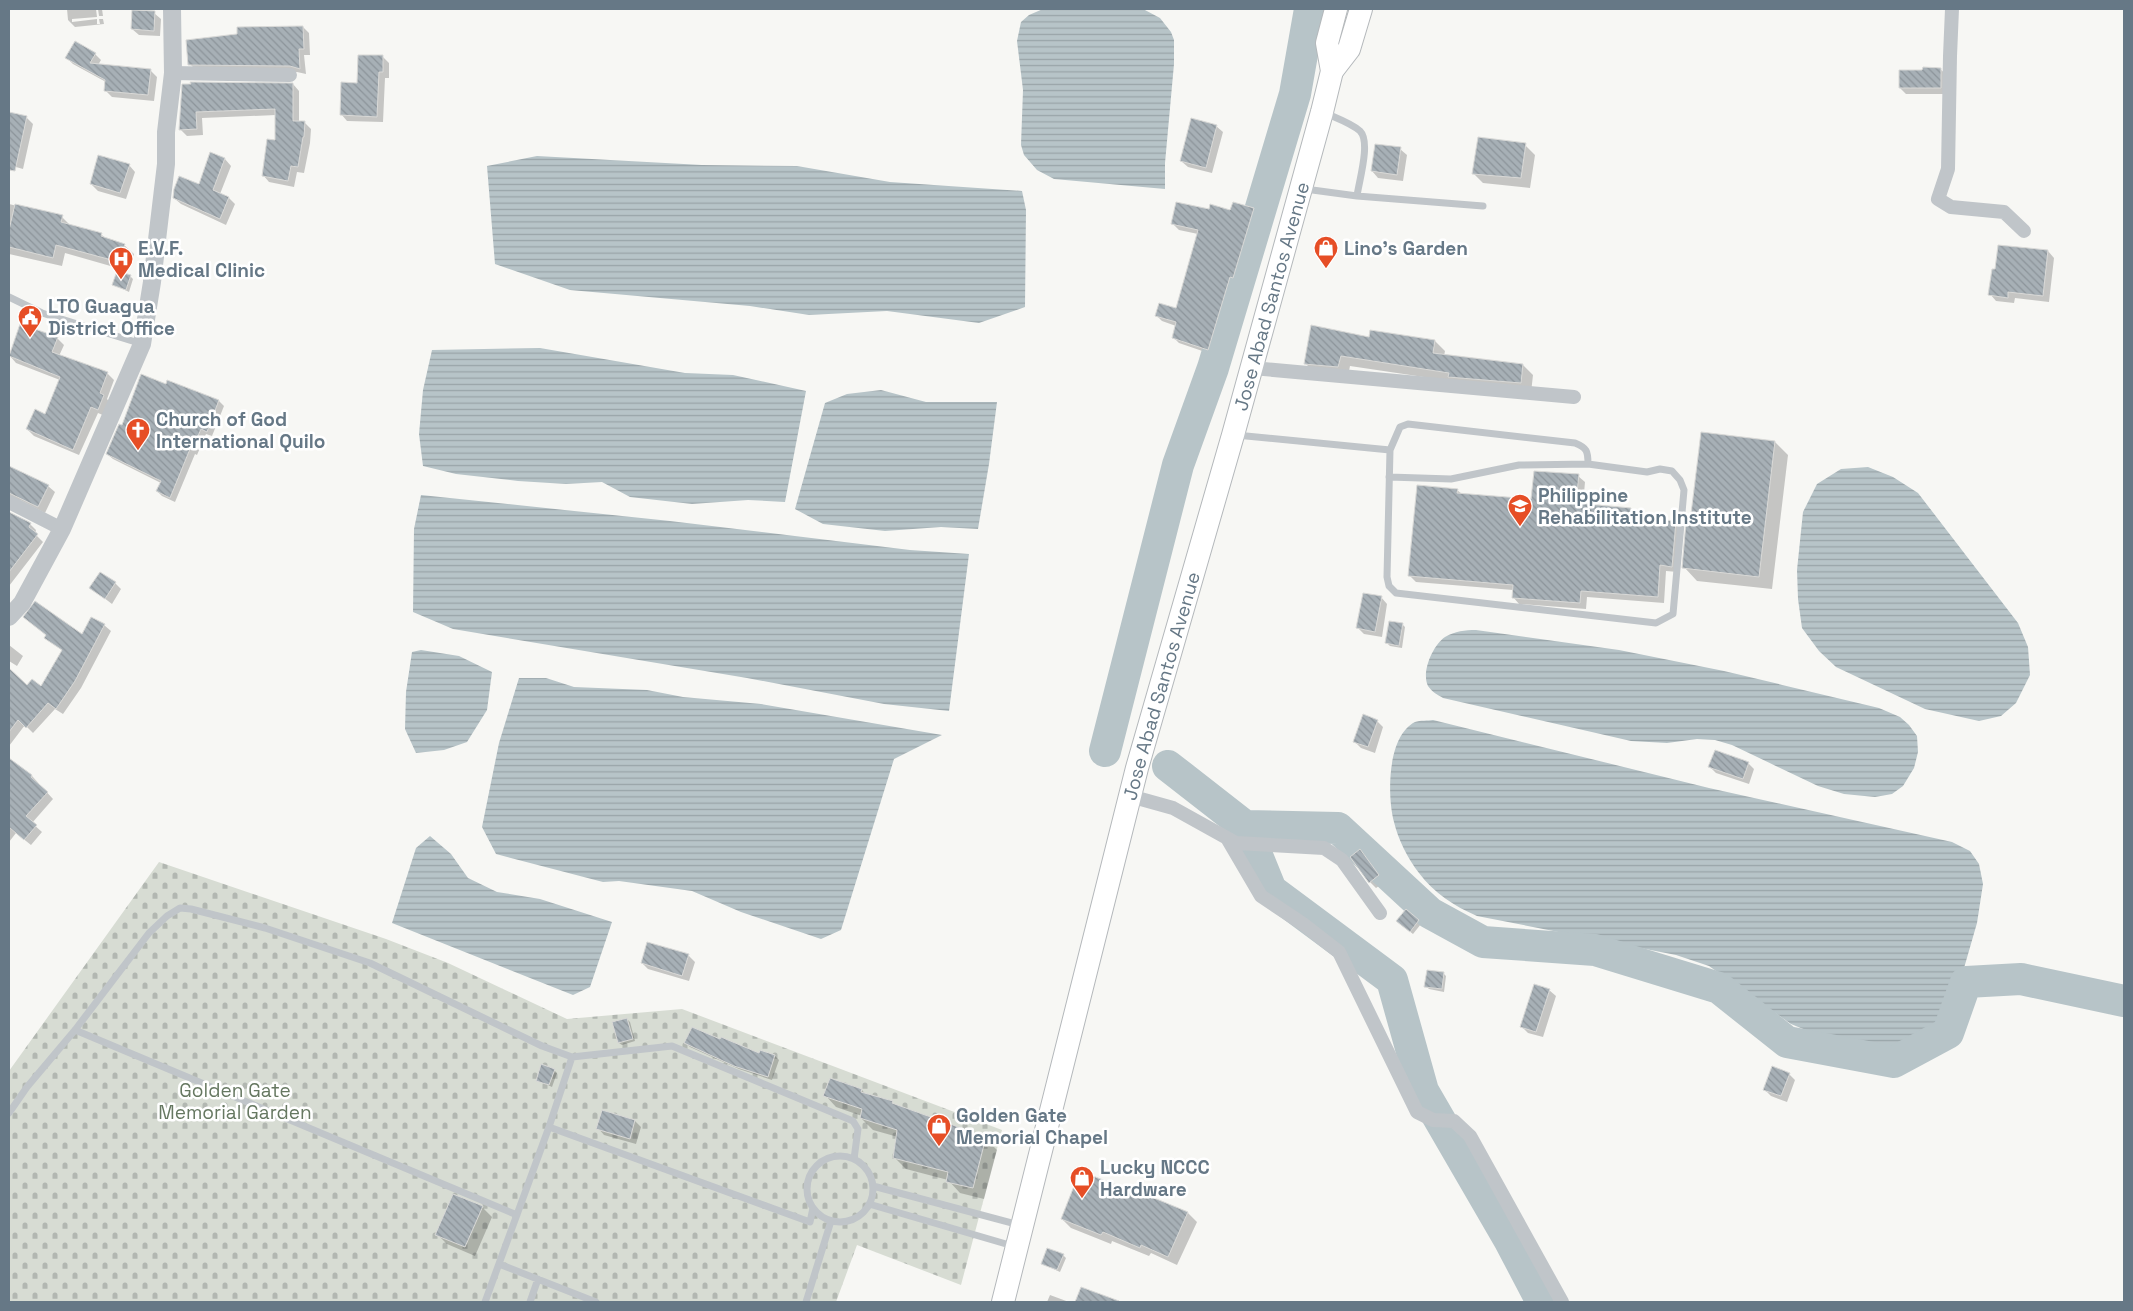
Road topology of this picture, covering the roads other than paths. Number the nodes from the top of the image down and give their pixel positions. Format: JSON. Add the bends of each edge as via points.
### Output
{"nodes":[{"id":1,"x":172,"y":9,"type":"edge"},
{"id":2,"x":1336,"y":9,"type":"edge"},
{"id":3,"x":1360,"y":9,"type":"edge"},
{"id":4,"x":1952,"y":9,"type":"edge"},
{"id":5,"x":1332,"y":71,"type":"junction"},
{"id":6,"x":173,"y":73,"type":"junction"},
{"id":7,"x":290,"y":75,"type":"dead end"},
{"id":8,"x":1322,"y":112,"type":"junction"},
{"id":9,"x":1301,"y":188,"type":"junction"},
{"id":10,"x":1357,"y":196,"type":"junction"},
{"id":11,"x":1483,"y":206,"type":"dead end"},
{"id":12,"x":2024,"y":231,"type":"dead end"},
{"id":13,"x":9,"y":297,"type":"edge"},
{"id":14,"x":142,"y":344,"type":"junction"},
{"id":15,"x":1252,"y":368,"type":"junction"},
{"id":16,"x":1574,"y":397,"type":"dead end"},
{"id":17,"x":1233,"y":435,"type":"junction"},
{"id":18,"x":1390,"y":450,"type":"junction"},
{"id":19,"x":1588,"y":464,"type":"junction"},
{"id":20,"x":1389,"y":477,"type":"junction"},
{"id":21,"x":9,"y":502,"type":"edge"},
{"id":22,"x":62,"y":529,"type":"junction"},
{"id":23,"x":9,"y":617,"type":"edge"},
{"id":24,"x":1130,"y":796,"type":"junction"},
{"id":25,"x":1231,"y":841,"type":"junction"},
{"id":26,"x":1380,"y":912,"type":"dead end"},
{"id":27,"x":76,"y":1030,"type":"junction"},
{"id":28,"x":572,"y":1057,"type":"junction"},
{"id":29,"x":9,"y":1113,"type":"edge"},
{"id":30,"x":549,"y":1127,"type":"junction"},
{"id":31,"x":854,"y":1159,"type":"junction"},
{"id":32,"x":873,"y":1186,"type":"junction"},
{"id":33,"x":870,"y":1204,"type":"junction"},
{"id":34,"x":813,"y":1208,"type":"junction"},
{"id":35,"x":517,"y":1215,"type":"junction"},
{"id":36,"x":831,"y":1221,"type":"junction"},
{"id":37,"x":1019,"y":1236,"type":"junction"},
{"id":38,"x":499,"y":1264,"type":"junction"},
{"id":39,"x":538,"y":1279,"type":"junction"},
{"id":40,"x":576,"y":1299,"type":"edge"},
{"id":41,"x":484,"y":1302,"type":"edge"},
{"id":42,"x":530,"y":1302,"type":"edge"},
{"id":43,"x":596,"y":1302,"type":"edge"},
{"id":44,"x":806,"y":1302,"type":"edge"},
{"id":45,"x":1003,"y":1302,"type":"edge"},
{"id":46,"x":1562,"y":1302,"type":"edge"}],
"edges":[{"from":1,"to":6,"type":"street"},
{"from":2,"to":5,"type":"highway","name":"Jose Abad Santos Avenue","via":[[1327,43]]},
{"from":3,"to":5,"type":"highway","name":"Jose Abad Santos Avenue","via":[[1349,49]]},
{"from":4,"to":12,"type":"street","via":[[1948,169],[1938,199],[1951,207],[2004,212]]},
{"from":5,"to":8,"type":"highway","name":"Jose Abad Santos Avenue"},
{"from":6,"to":7,"type":"street"},
{"from":6,"to":14,"type":"street","via":[[166,164]]},
{"from":8,"to":9,"type":"highway","name":"Jose Abad Santos Avenue"},
{"from":8,"to":10,"type":"lane","via":[[1353,126],[1362,133],[1366,142]]},
{"from":9,"to":10,"type":"lane"},
{"from":9,"to":15,"type":"highway","name":"Jose Abad Santos Avenue"},
{"from":10,"to":11,"type":"lane"},
{"from":13,"to":14,"type":"lane","via":[[42,313]]},
{"from":14,"to":22,"type":"street"},
{"from":15,"to":16,"type":"street"},
{"from":15,"to":17,"type":"highway","name":"Jose Abad Santos Avenue"},
{"from":17,"to":18,"type":"lane"},
{"from":17,"to":24,"type":"highway","name":"Jose Abad Santos Avenue"},
{"from":18,"to":19,"type":"lane","via":[[1400,427],[1408,424],[1575,442],[1588,452]]},
{"from":18,"to":20,"type":"lane"},
{"from":19,"to":20,"type":"lane","via":[[1519,465],[1451,479]]},
{"from":19,"to":20,"type":"lane","via":[[1647,472],[1672,471],[1680,480],[1684,490],[1673,614],[1667,618],[1656,623],[1396,593],[1389,586],[1387,577]]},
{"from":21,"to":22,"type":"street"},
{"from":22,"to":23,"type":"street","via":[[22,603]]},
{"from":24,"to":25,"type":"street","via":[[1173,808]]},
{"from":24,"to":37,"type":"highway","name":"Jose Abad Santos Avenue"},
{"from":25,"to":26,"type":"street","via":[[1324,848],[1342,860]]},
{"from":25,"to":46,"type":"street","via":[[1261,896],[1339,952],[1417,1112],[1433,1120],[1454,1121],[1470,1136]]},
{"from":27,"to":28,"type":"lane","via":[[149,933],[180,908],[265,928],[370,963],[542,1046]]},
{"from":27,"to":29,"type":"lane"},
{"from":27,"to":35,"type":"lane"},
{"from":28,"to":30,"type":"lane"},
{"from":28,"to":31,"type":"lane","via":[[672,1046],[853,1121],[858,1129]]},
{"from":30,"to":34,"type":"lane","via":[[810,1222]]},
{"from":30,"to":35,"type":"lane"},
{"from":31,"to":32,"type":"lane","via":[[867,1170]]},
{"from":31,"to":34,"type":"lane","via":[[842,1156],[819,1164],[807,1185]]},
{"from":32,"to":33,"type":"lane"},
{"from":32,"to":37,"type":"lane"},
{"from":33,"to":36,"type":"lane","via":[[849,1221]]},
{"from":33,"to":37,"type":"lane"},
{"from":34,"to":36,"type":"lane"},
{"from":35,"to":38,"type":"lane"},
{"from":36,"to":44,"type":"lane"},
{"from":37,"to":45,"type":"highway","name":"Jose Abad Santos Avenue"},
{"from":38,"to":39,"type":"lane"},
{"from":38,"to":41,"type":"lane"},
{"from":39,"to":40,"type":"lane"},
{"from":39,"to":42,"type":"lane"},
{"from":40,"to":43,"type":"lane"}]}
